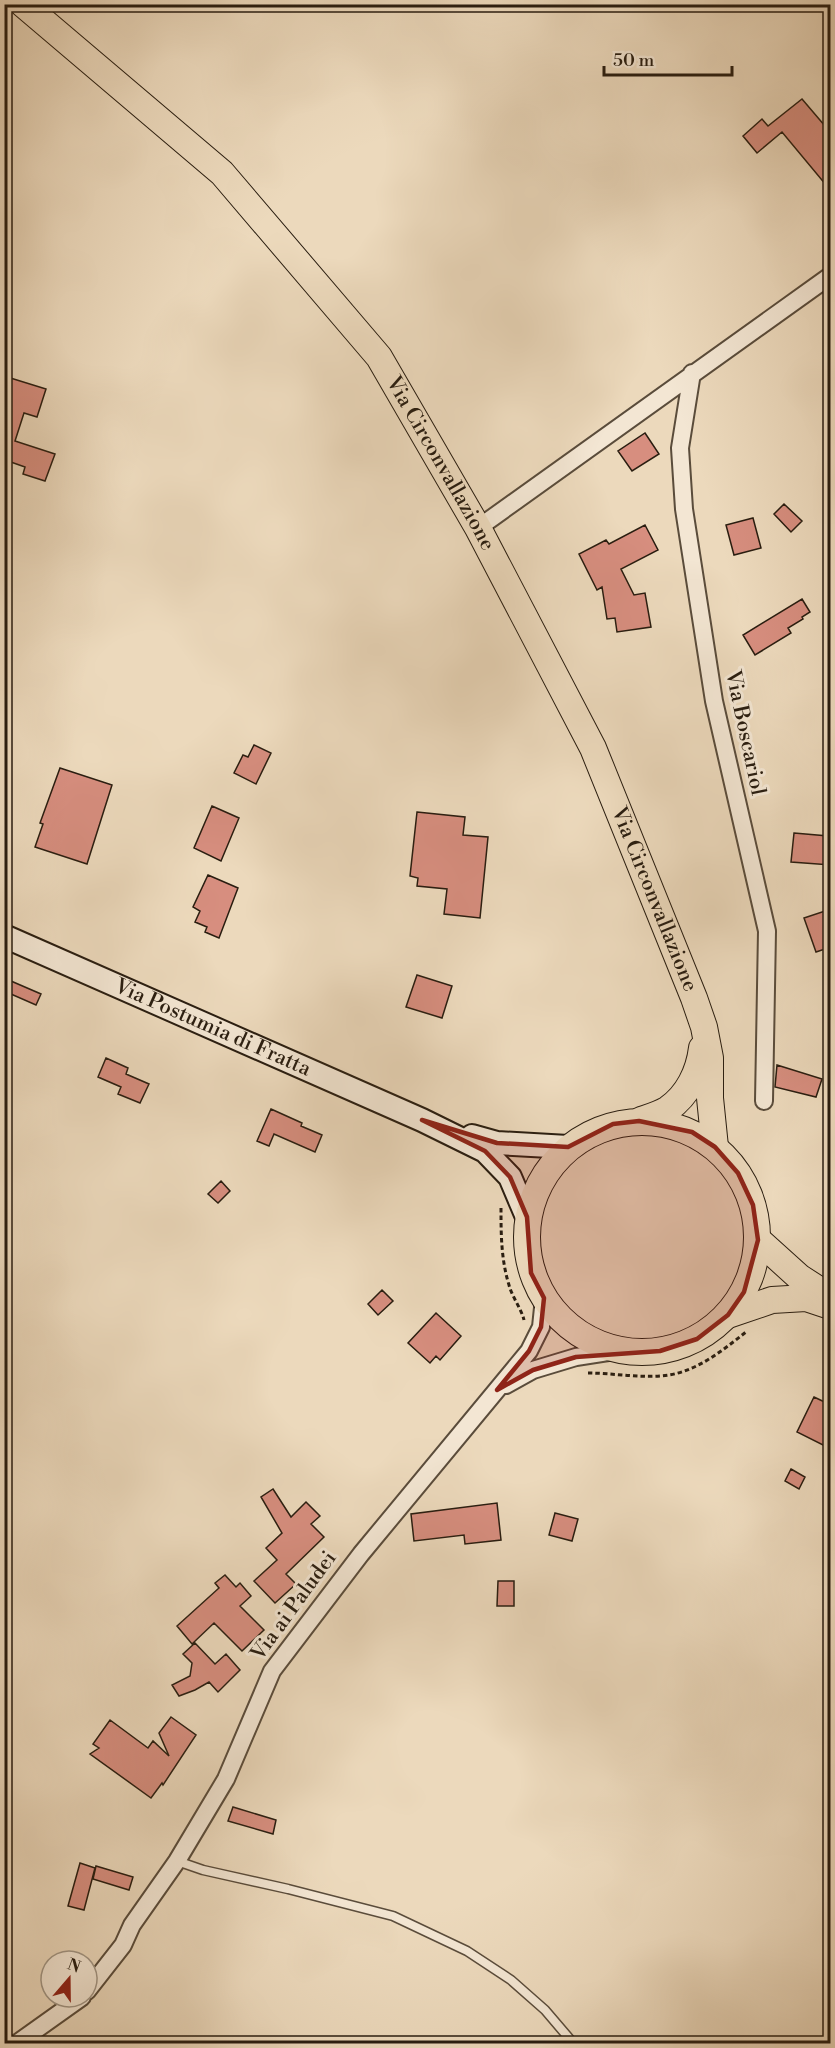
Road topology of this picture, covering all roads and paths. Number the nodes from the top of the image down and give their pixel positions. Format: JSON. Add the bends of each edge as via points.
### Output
{"nodes":[{"id":1,"x":23,"y":4,"type":"edge"},
{"id":2,"x":831,"y":276,"type":"edge"},
{"id":3,"x":692,"y":373,"type":"junction"},
{"id":4,"x":478,"y":528,"type":"junction"},
{"id":5,"x":4,"y":936,"type":"edge"},
{"id":6,"x":704,"y":1027,"type":"junction"},
{"id":7,"x":764,"y":1101,"type":"dead end"},
{"id":8,"x":422,"y":1120,"type":"junction"},
{"id":9,"x":639,"y":1121,"type":"junction"},
{"id":10,"x":568,"y":1147,"type":"junction"},
{"id":11,"x":715,"y":1147,"type":"junction"},
{"id":12,"x":502,"y":1202,"type":"dead end"},
{"id":13,"x":527,"y":1217,"type":"junction"},
{"id":14,"x":758,"y":1240,"type":"junction"},
{"id":15,"x":831,"y":1297,"type":"edge"},
{"id":16,"x":544,"y":1298,"type":"junction"},
{"id":17,"x":831,"y":1306,"type":"edge"},
{"id":18,"x":728,"y":1315,"type":"junction"},
{"id":19,"x":524,"y":1324,"type":"dead end"},
{"id":20,"x":748,"y":1330,"type":"dead end"},
{"id":21,"x":621,"y":1350,"type":"junction"},
{"id":22,"x":578,"y":1374,"type":"dead end"},
{"id":23,"x":497,"y":1390,"type":"junction"},
{"id":24,"x":177,"y":1861,"type":"junction"},
{"id":25,"x":99,"y":1975,"type":"edge"},
{"id":26,"x":65,"y":2009,"type":"edge"},
{"id":27,"x":16,"y":2043,"type":"edge"},
{"id":28,"x":574,"y":2043,"type":"edge"}],
"edges":[{"from":1,"to":4,"type":"main road","name":"Via Circonvallazione","via":[[222,173],[379,357]]},
{"from":2,"to":3,"type":"street"},
{"from":3,"to":4,"type":"street"},
{"from":3,"to":7,"type":"street","name":"Via Boscariol","via":[[680,448],[684,509],[714,701],[766,931]]},
{"from":4,"to":6,"type":"main road","name":"Via Circonvallazione","via":[[593,748]]},
{"from":5,"to":8,"type":"main road","name":"Via Postumia di Fratta"},
{"from":6,"to":9,"type":"main road","name":"Via Circonvallazione","via":[[696,1076],[682,1097],[666,1110]]},
{"from":6,"to":11,"type":"main road","name":"Via Circonvallazione","via":[[710,1058]]},
{"from":8,"to":10,"type":"main road","name":"Via Postumia di Fratta","via":[[497,1143]]},
{"from":8,"to":13,"type":"main road","name":"Via Postumia di Fratta","via":[[485,1151],[510,1177]]},
{"from":9,"to":10,"type":"main road","via":[[613,1124]]},
{"from":9,"to":11,"type":"main road","via":[[692,1132]]},
{"from":10,"to":13,"type":"main road","via":[[549,1167],[535,1191]]},
{"from":11,"to":14,"type":"main road","via":[[738,1173],[753,1205]]},
{"from":12,"to":19,"type":"path","via":[[500,1243],[509,1286]]},
{"from":13,"to":16,"type":"main road","via":[[531,1273]]},
{"from":14,"to":15,"type":"main road","via":[[799,1277]]},
{"from":14,"to":18,"type":"main road","via":[[754,1267],[744,1293]]},
{"from":16,"to":21,"type":"main road","via":[[564,1323],[590,1341]]},
{"from":16,"to":23,"type":"street","name":"Via ai Paludei","via":[[541,1327],[529,1352]]},
{"from":17,"to":18,"type":"main road","via":[[806,1298],[772,1300]]},
{"from":18,"to":21,"type":"main road","via":[[697,1339],[660,1351]]},
{"from":20,"to":22,"type":"path","via":[[716,1356],[668,1375]]},
{"from":21,"to":23,"type":"street","via":[[576,1357],[533,1370]]},
{"from":23,"to":24,"type":"street","name":"Via ai Paludei","via":[[361,1554],[272,1671],[226,1779]]},
{"from":24,"to":25,"type":"street","name":"Via ai Paludei","via":[[132,1925],[123,1946]]},
{"from":24,"to":28,"type":"lane","via":[[393,1916],[467,1951],[511,1980]]},
{"from":26,"to":27,"type":"street"}]}
